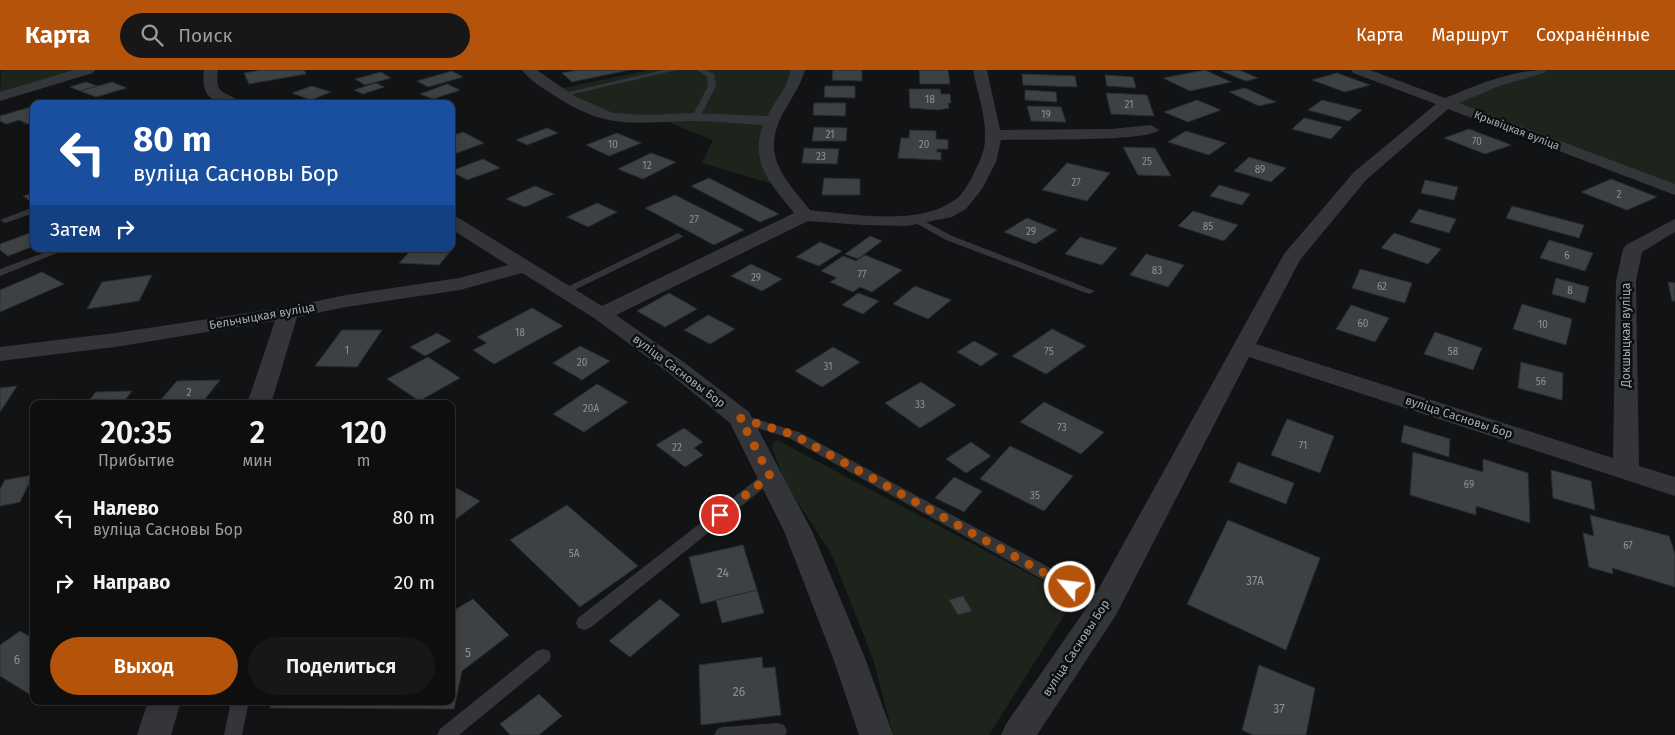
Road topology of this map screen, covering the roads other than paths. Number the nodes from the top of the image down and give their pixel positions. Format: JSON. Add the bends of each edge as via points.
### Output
{"nodes":[{"id":1,"x":88,"y":70,"type":"edge"},
{"id":2,"x":210,"y":70,"type":"edge"},
{"id":3,"x":530,"y":70,"type":"edge"},
{"id":4,"x":673,"y":70,"type":"edge"},
{"id":5,"x":701,"y":70,"type":"edge"},
{"id":6,"x":798,"y":70,"type":"edge"},
{"id":7,"x":980,"y":70,"type":"edge"},
{"id":8,"x":1358,"y":70,"type":"edge"},
{"id":9,"x":1539,"y":70,"type":"edge"},
{"id":10,"x":560,"y":95,"type":"junction"},
{"id":11,"x":0,"y":97,"type":"edge"},
{"id":12,"x":224,"y":100,"type":"edge"},
{"id":13,"x":1446,"y":103,"type":"junction"},
{"id":14,"x":696,"y":117,"type":"junction"},
{"id":15,"x":772,"y":121,"type":"junction"},
{"id":16,"x":1151,"y":130,"type":"dead end"},
{"id":17,"x":993,"y":134,"type":"junction"},
{"id":18,"x":1675,"y":190,"type":"edge"},
{"id":19,"x":30,"y":211,"type":"edge"},
{"id":20,"x":805,"y":214,"type":"junction"},
{"id":21,"x":915,"y":219,"type":"junction"},
{"id":22,"x":5,"y":220,"type":"dead end"},
{"id":23,"x":455,"y":224,"type":"edge"},
{"id":24,"x":1675,"y":224,"type":"edge"},
{"id":25,"x":678,"y":236,"type":"dead end"},
{"id":26,"x":54,"y":252,"type":"edge"},
{"id":27,"x":523,"y":267,"type":"junction"},
{"id":28,"x":0,"y":273,"type":"edge"},
{"id":29,"x":1090,"y":290,"type":"dead end"},
{"id":30,"x":562,"y":292,"type":"junction"},
{"id":31,"x":288,"y":313,"type":"junction"},
{"id":32,"x":601,"y":314,"type":"junction"},
{"id":33,"x":1242,"y":347,"type":"junction"},
{"id":34,"x":0,"y":354,"type":"edge"},
{"id":35,"x":260,"y":400,"type":"edge"},
{"id":36,"x":740,"y":418,"type":"junction"},
{"id":37,"x":1626,"y":472,"type":"junction"},
{"id":38,"x":770,"y":476,"type":"junction"},
{"id":39,"x":1675,"y":487,"type":"edge"},
{"id":40,"x":1105,"y":606,"type":"junction"},
{"id":41,"x":584,"y":623,"type":"dead end"},
{"id":42,"x":542,"y":656,"type":"dead end"},
{"id":43,"x":164,"y":705,"type":"edge"},
{"id":44,"x":239,"y":705,"type":"edge"},
{"id":45,"x":778,"y":731,"type":"dead end"},
{"id":46,"x":154,"y":735,"type":"edge"},
{"id":47,"x":233,"y":735,"type":"edge"},
{"id":48,"x":446,"y":735,"type":"edge"},
{"id":49,"x":723,"y":735,"type":"edge"},
{"id":50,"x":876,"y":735,"type":"edge"},
{"id":51,"x":1018,"y":735,"type":"edge"}],
"edges":[{"from":1,"to":11,"type":"street"},
{"from":2,"to":12,"type":"street","via":[[210,87],[215,96]]},
{"from":3,"to":10,"type":"street"},
{"from":4,"to":10,"type":"lane"},
{"from":5,"to":14,"type":"lane","via":[[711,76],[712,86]]},
{"from":6,"to":15,"type":"street","via":[[794,87]]},
{"from":7,"to":17,"type":"street"},
{"from":8,"to":13,"type":"street","name":"Крывіцкая вуліца"},
{"from":9,"to":13,"type":"street","name":"вуліца Сасновы Бор","via":[[1497,82]]},
{"from":10,"to":14,"type":"street","via":[[613,117],[645,120]]},
{"from":13,"to":18,"type":"street","name":"Крывіцкая вуліца"},
{"from":13,"to":33,"type":"street","name":"вуліца Сасновы Бор","via":[[1354,183],[1291,258]]},
{"from":14,"to":15,"type":"street"},
{"from":15,"to":20,"type":"street","via":[[764,147],[765,158],[774,175]]},
{"from":16,"to":17,"type":"street","via":[[1111,134]]},
{"from":17,"to":21,"type":"street","via":[[991,156],[970,194],[950,211]]},
{"from":19,"to":22,"type":"lane"},
{"from":20,"to":21,"type":"street","via":[[863,220]]},
{"from":20,"to":32,"type":"street"},
{"from":21,"to":29,"type":"lane","via":[[949,238]]},
{"from":23,"to":27,"type":"street","name":"вуліца Сасновы Бор"},
{"from":24,"to":37,"type":"street","name":"Докшыцкая вуліца","via":[[1632,248],[1626,281]]},
{"from":25,"to":30,"type":"lane"},
{"from":26,"to":28,"type":"lane"},
{"from":27,"to":30,"type":"street","name":"вуліца Сасновы Бор"},
{"from":27,"to":31,"type":"street","name":"Бельчыцкая вуліца","via":[[460,284]]},
{"from":30,"to":32,"type":"street","name":"вуліца Сасновы Бор"},
{"from":31,"to":34,"type":"street","name":"Бельчыцкая вуліца"},
{"from":31,"to":35,"type":"street"},
{"from":32,"to":36,"type":"street","name":"вуліца Сасновы Бор"},
{"from":33,"to":37,"type":"street","name":"вуліца Сасновы Бор"},
{"from":33,"to":40,"type":"street","name":"вуліца Сасновы Бор"},
{"from":36,"to":38,"type":"street","name":"вуліца Сасновы Бор"},
{"from":36,"to":40,"type":"lane","via":[[794,435]]},
{"from":37,"to":39,"type":"street","name":"вуліца Сасновы Бор"},
{"from":38,"to":41,"type":"lane"},
{"from":38,"to":50,"type":"street","name":"вуліца Сасновы Бор","via":[[802,540]]},
{"from":40,"to":51,"type":"street","name":"вуліца Сасновы Бор"},
{"from":42,"to":48,"type":"lane"},
{"from":43,"to":46,"type":"street"},
{"from":44,"to":47,"type":"lane"},
{"from":45,"to":49,"type":"lane"}]}
